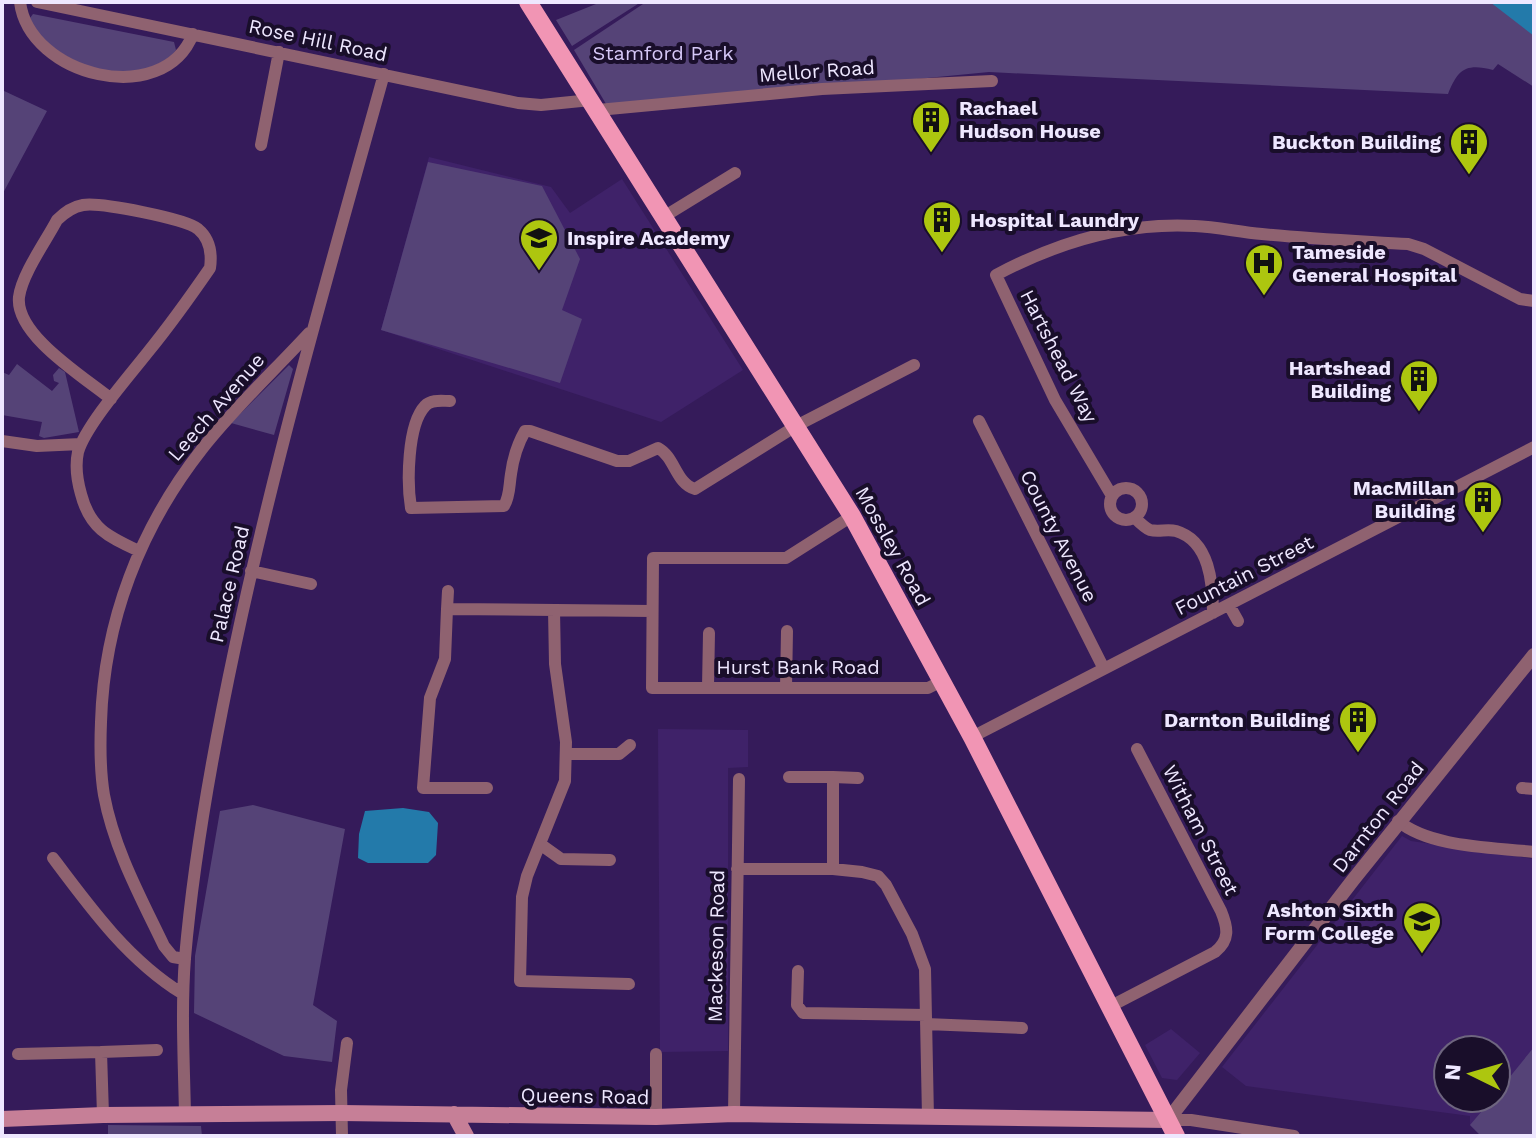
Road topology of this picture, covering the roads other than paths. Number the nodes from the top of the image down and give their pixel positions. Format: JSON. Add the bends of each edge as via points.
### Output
{"nodes":[{"id":1,"x":20,"y":2,"type":"edge"},
{"id":2,"x":528,"y":2,"type":"edge"},
{"id":3,"x":46,"y":3,"type":"edge"},
{"id":4,"x":193,"y":34,"type":"junction"},
{"id":5,"x":279,"y":52,"type":"junction"},
{"id":6,"x":384,"y":74,"type":"junction"},
{"id":7,"x":992,"y":81,"type":"dead end"},
{"id":8,"x":594,"y":105,"type":"junction"},
{"id":9,"x":261,"y":145,"type":"dead end"},
{"id":10,"x":735,"y":173,"type":"dead end"},
{"id":11,"x":665,"y":216,"type":"junction"},
{"id":12,"x":1534,"y":301,"type":"edge"},
{"id":13,"x":311,"y":330,"type":"junction"},
{"id":14,"x":914,"y":365,"type":"dead end"},
{"id":15,"x":111,"y":399,"type":"junction"},
{"id":16,"x":450,"y":401,"type":"dead end"},
{"id":17,"x":979,"y":421,"type":"dead end"},
{"id":18,"x":796,"y":426,"type":"junction"},
{"id":19,"x":2,"y":441,"type":"edge"},
{"id":20,"x":81,"y":444,"type":"junction"},
{"id":21,"x":1534,"y":447,"type":"edge"},
{"id":22,"x":1112,"y":496,"type":"junction"},
{"id":23,"x":852,"y":516,"type":"junction"},
{"id":24,"x":1135,"y":518,"type":"junction"},
{"id":25,"x":139,"y":551,"type":"junction"},
{"id":26,"x":251,"y":571,"type":"junction"},
{"id":27,"x":311,"y":584,"type":"dead end"},
{"id":28,"x":448,"y":591,"type":"dead end"},
{"id":29,"x":1229,"y":605,"type":"junction"},
{"id":30,"x":447,"y":609,"type":"junction"},
{"id":31,"x":554,"y":610,"type":"junction"},
{"id":32,"x":652,"y":611,"type":"junction"},
{"id":33,"x":1213,"y":613,"type":"junction"},
{"id":34,"x":1238,"y":621,"type":"dead end"},
{"id":35,"x":787,"y":631,"type":"dead end"},
{"id":36,"x":709,"y":633,"type":"dead end"},
{"id":37,"x":1534,"y":655,"type":"edge"},
{"id":38,"x":1104,"y":669,"type":"junction"},
{"id":39,"x":942,"y":681,"type":"junction"},
{"id":40,"x":708,"y":687,"type":"junction"},
{"id":41,"x":786,"y":688,"type":"junction"},
{"id":42,"x":972,"y":737,"type":"junction"},
{"id":43,"x":630,"y":745,"type":"dead end"},
{"id":44,"x":1137,"y":749,"type":"dead end"},
{"id":45,"x":566,"y":754,"type":"junction"},
{"id":46,"x":789,"y":777,"type":"dead end"},
{"id":47,"x":833,"y":777,"type":"junction"},
{"id":48,"x":858,"y":778,"type":"dead end"},
{"id":49,"x":739,"y":779,"type":"dead end"},
{"id":50,"x":487,"y":788,"type":"dead end"},
{"id":51,"x":1398,"y":821,"type":"junction"},
{"id":52,"x":540,"y":844,"type":"junction"},
{"id":53,"x":1534,"y":852,"type":"edge"},
{"id":54,"x":53,"y":858,"type":"dead end"},
{"id":55,"x":610,"y":860,"type":"dead end"},
{"id":56,"x":737,"y":869,"type":"junction"},
{"id":57,"x":833,"y":869,"type":"junction"},
{"id":58,"x":185,"y":959,"type":"junction"},
{"id":59,"x":798,"y":971,"type":"dead end"},
{"id":60,"x":629,"y":984,"type":"dead end"},
{"id":61,"x":183,"y":994,"type":"junction"},
{"id":62,"x":1109,"y":1007,"type":"junction"},
{"id":63,"x":926,"y":1020,"type":"junction"},
{"id":64,"x":1022,"y":1028,"type":"dead end"},
{"id":65,"x":347,"y":1043,"type":"dead end"},
{"id":66,"x":157,"y":1050,"type":"dead end"},
{"id":67,"x":101,"y":1052,"type":"junction"},
{"id":68,"x":18,"y":1054,"type":"dead end"},
{"id":69,"x":656,"y":1054,"type":"dead end"},
{"id":70,"x":341,"y":1113,"type":"junction"},
{"id":71,"x":454,"y":1114,"type":"junction"},
{"id":72,"x":734,"y":1114,"type":"junction"},
{"id":73,"x":103,"y":1115,"type":"junction"},
{"id":74,"x":185,"y":1115,"type":"junction"},
{"id":75,"x":656,"y":1117,"type":"junction"},
{"id":76,"x":928,"y":1117,"type":"junction"},
{"id":77,"x":2,"y":1119,"type":"edge"},
{"id":78,"x":1172,"y":1128,"type":"edge"},
{"id":79,"x":1236,"y":1132,"type":"edge"},
{"id":80,"x":342,"y":1136,"type":"edge"},
{"id":81,"x":466,"y":1136,"type":"edge"},
{"id":82,"x":1294,"y":1136,"type":"edge"}],
"edges":[{"from":1,"to":4,"type":"street","via":[[36,40],[100,77],[166,66]]},
{"from":2,"to":8,"type":"main road","name":"Mossley Road"},
{"from":3,"to":4,"type":"street","name":"Rose Hill Road"},
{"from":4,"to":5,"type":"street","name":"Rose Hill Road"},
{"from":5,"to":6,"type":"street","name":"Rose Hill Road"},
{"from":5,"to":9,"type":"street"},
{"from":6,"to":8,"type":"street","name":"Rose Hill Road","via":[[518,103]]},
{"from":6,"to":13,"type":"street","name":"Palace Road"},
{"from":7,"to":8,"type":"street","name":"Mellor Road"},
{"from":8,"to":11,"type":"main road","name":"Mossley Road"},
{"from":10,"to":11,"type":"street"},
{"from":11,"to":18,"type":"main road","name":"Mossley Road"},
{"from":12,"to":22,"type":"street","name":"Hartshead Way","via":[[1408,244],[1169,225],[1112,230],[1046,251],[996,275],[1055,400]]},
{"from":13,"to":25,"type":"street","name":"Leech Avenue","via":[[202,449]]},
{"from":13,"to":26,"type":"street","name":"Palace Road"},
{"from":14,"to":18,"type":"street"},
{"from":15,"to":15,"type":"street","via":[[31,333],[19,310],[24,281],[57,220],[86,204],[126,208],[197,227],[211,256],[210,268]]},
{"from":15,"to":20,"type":"street"},
{"from":16,"to":18,"type":"street","via":[[425,405],[413,429],[411,508],[504,506],[525,431],[617,461],[658,448],[686,485],[695,489]]},
{"from":17,"to":38,"type":"street","name":"County Avenue"},
{"from":18,"to":23,"type":"main road","name":"Mossley Road"},
{"from":19,"to":20,"type":"street"},
{"from":20,"to":25,"type":"street","via":[[77,477],[93,522]]},
{"from":21,"to":29,"type":"street","name":"Fountain Street"},
{"from":22,"to":24,"type":"street","via":[[1109,507],[1114,516],[1124,521]]},
{"from":22,"to":24,"type":"street","via":[[1124,488],[1138,494],[1142,504]]},
{"from":23,"to":32,"type":"street","via":[[786,558],[653,558]]},
{"from":23,"to":39,"type":"main road","name":"Mossley Road"},
{"from":24,"to":33,"type":"street","via":[[1150,530],[1190,538],[1210,572]]},
{"from":25,"to":58,"type":"street","name":"Leech Avenue","via":[[109,646],[100,746],[104,794],[127,869],[164,946],[173,957]]},
{"from":26,"to":27,"type":"street"},
{"from":26,"to":58,"type":"street","name":"Palace Road","via":[[207,786]]},
{"from":28,"to":30,"type":"street"},
{"from":29,"to":33,"type":"street","name":"Fountain Street"},
{"from":29,"to":34,"type":"street"},
{"from":30,"to":31,"type":"street"},
{"from":30,"to":50,"type":"street","via":[[445,659],[430,698],[423,788]]},
{"from":31,"to":32,"type":"street"},
{"from":31,"to":45,"type":"street"},
{"from":32,"to":40,"type":"street","name":"Hurst Bank Road","via":[[652,688]]},
{"from":33,"to":38,"type":"street","name":"Fountain Street"},
{"from":35,"to":41,"type":"street"},
{"from":36,"to":40,"type":"street"},
{"from":37,"to":51,"type":"street","name":"Darnton Road"},
{"from":38,"to":42,"type":"street","name":"Fountain Street"},
{"from":39,"to":41,"type":"street","name":"Hurst Bank Road","via":[[928,688]]},
{"from":39,"to":42,"type":"main road","name":"Mossley Road"},
{"from":40,"to":41,"type":"street","name":"Hurst Bank Road"},
{"from":42,"to":62,"type":"main road","name":"Mossley Road"},
{"from":43,"to":45,"type":"street","via":[[619,754]]},
{"from":44,"to":62,"type":"street","name":"Witham Street","via":[[1221,911],[1227,936],[1215,952]]},
{"from":45,"to":52,"type":"street","via":[[565,781]]},
{"from":46,"to":47,"type":"street"},
{"from":47,"to":48,"type":"street"},
{"from":47,"to":57,"type":"street"},
{"from":49,"to":56,"type":"street","name":"Mackeson Road"},
{"from":51,"to":53,"type":"street","via":[[1437,840]]},
{"from":51,"to":78,"type":"street","name":"Darnton Road"},
{"from":52,"to":55,"type":"street","via":[[561,859]]},
{"from":52,"to":60,"type":"street","via":[[522,897],[520,981]]},
{"from":54,"to":61,"type":"street","via":[[105,927]]},
{"from":56,"to":57,"type":"street"},
{"from":56,"to":72,"type":"street","name":"Mackeson Road"},
{"from":57,"to":63,"type":"street","via":[[878,876],[886,885],[925,969]]},
{"from":58,"to":61,"type":"street","name":"Palace Road"},
{"from":59,"to":63,"type":"street","via":[[797,1005],[803,1013]]},
{"from":61,"to":74,"type":"street","name":"Palace Road"},
{"from":62,"to":78,"type":"main road","name":"Mossley Road"},
{"from":63,"to":64,"type":"street"},
{"from":63,"to":76,"type":"street"},
{"from":65,"to":70,"type":"street"},
{"from":66,"to":67,"type":"street"},
{"from":67,"to":68,"type":"street"},
{"from":67,"to":73,"type":"street"},
{"from":69,"to":75,"type":"street"},
{"from":70,"to":71,"type":"main road","name":"Queens Road"},
{"from":70,"to":74,"type":"main road","name":"Queens Road"},
{"from":70,"to":80,"type":"street"},
{"from":71,"to":75,"type":"main road","name":"Queens Road"},
{"from":71,"to":81,"type":"main road"},
{"from":72,"to":75,"type":"main road","name":"Queens Road"},
{"from":72,"to":76,"type":"main road","name":"Queens Road"},
{"from":73,"to":74,"type":"main road","name":"Queens Road"},
{"from":73,"to":77,"type":"main road","name":"Queens Road"},
{"from":76,"to":78,"type":"main road","name":"Queens Road"},
{"from":78,"to":79,"type":"street","via":[[1191,1120]]},
{"from":79,"to":82,"type":"street"}]}
